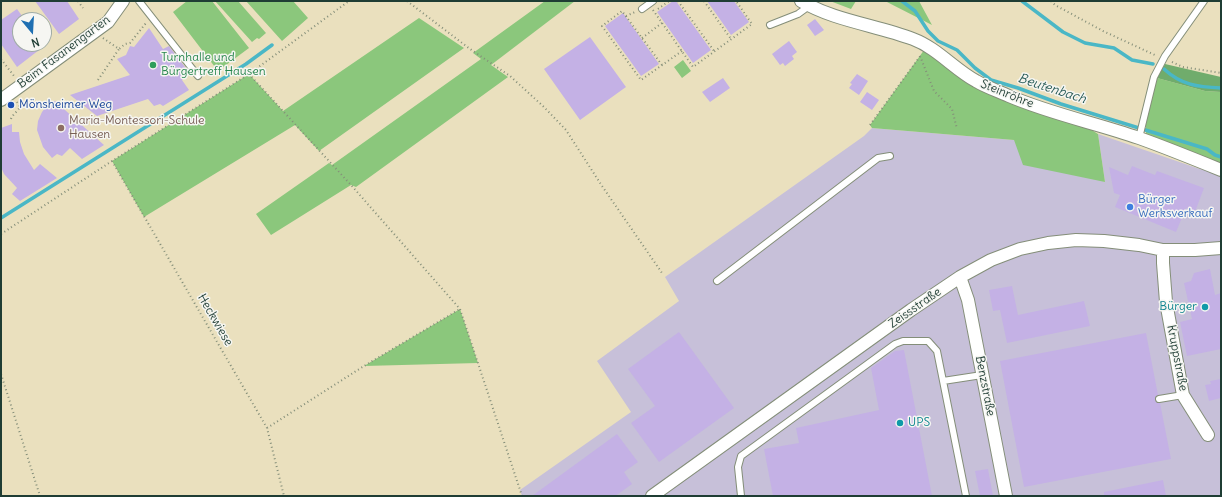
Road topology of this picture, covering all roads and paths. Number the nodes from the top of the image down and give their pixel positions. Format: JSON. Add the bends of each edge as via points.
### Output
{"nodes":[{"id":1,"x":78,"y":1,"type":"edge"},
{"id":2,"x":123,"y":1,"type":"edge"},
{"id":3,"x":139,"y":1,"type":"edge"},
{"id":4,"x":349,"y":1,"type":"edge"},
{"id":5,"x":407,"y":1,"type":"edge"},
{"id":6,"x":653,"y":1,"type":"edge"},
{"id":7,"x":669,"y":1,"type":"edge"},
{"id":8,"x":678,"y":1,"type":"edge"},
{"id":9,"x":704,"y":1,"type":"edge"},
{"id":10,"x":736,"y":1,"type":"edge"},
{"id":11,"x":1051,"y":1,"type":"edge"},
{"id":12,"x":1204,"y":1,"type":"edge"},
{"id":13,"x":345,"y":2,"type":"edge"},
{"id":14,"x":805,"y":3,"type":"edge"},
{"id":15,"x":83,"y":8,"type":"dead end"},
{"id":16,"x":642,"y":9,"type":"dead end"},
{"id":17,"x":151,"y":16,"type":"junction"},
{"id":18,"x":662,"y":23,"type":"junction"},
{"id":19,"x":770,"y":25,"type":"dead end"},
{"id":20,"x":94,"y":32,"type":"junction"},
{"id":21,"x":642,"y":38,"type":"junction"},
{"id":22,"x":731,"y":39,"type":"junction"},
{"id":23,"x":119,"y":49,"type":"junction"},
{"id":24,"x":682,"y":51,"type":"junction"},
{"id":25,"x":714,"y":51,"type":"junction"},
{"id":26,"x":924,"y":51,"type":"junction"},
{"id":27,"x":1,"y":58,"type":"edge"},
{"id":28,"x":1164,"y":59,"type":"junction"},
{"id":29,"x":662,"y":65,"type":"junction"},
{"id":30,"x":1221,"y":73,"type":"edge"},
{"id":31,"x":249,"y":74,"type":"junction"},
{"id":32,"x":198,"y":76,"type":"dead end"},
{"id":33,"x":98,"y":80,"type":"dead end"},
{"id":34,"x":21,"y":86,"type":"junction"},
{"id":35,"x":1,"y":100,"type":"edge"},
{"id":36,"x":20,"y":107,"type":"dead end"},
{"id":37,"x":11,"y":119,"type":"dead end"},
{"id":38,"x":870,"y":125,"type":"dead end"},
{"id":39,"x":957,"y":129,"type":"dead end"},
{"id":40,"x":1139,"y":135,"type":"junction"},
{"id":41,"x":890,"y":156,"type":"dead end"},
{"id":42,"x":112,"y":161,"type":"junction"},
{"id":43,"x":1221,"y":170,"type":"edge"},
{"id":44,"x":1,"y":234,"type":"edge"},
{"id":45,"x":1221,"y":248,"type":"edge"},
{"id":46,"x":1163,"y":250,"type":"junction"},
{"id":47,"x":662,"y":273,"type":"dead end"},
{"id":48,"x":960,"y":277,"type":"junction"},
{"id":49,"x":717,"y":281,"type":"dead end"},
{"id":50,"x":460,"y":309,"type":"junction"},
{"id":51,"x":1,"y":374,"type":"edge"},
{"id":52,"x":982,"y":375,"type":"junction"},
{"id":53,"x":943,"y":381,"type":"junction"},
{"id":54,"x":1183,"y":395,"type":"junction"},
{"id":55,"x":1160,"y":400,"type":"dead end"},
{"id":56,"x":267,"y":428,"type":"junction"},
{"id":57,"x":1208,"y":436,"type":"dead end"},
{"id":58,"x":40,"y":496,"type":"edge"},
{"id":59,"x":284,"y":496,"type":"edge"},
{"id":60,"x":522,"y":496,"type":"edge"},
{"id":61,"x":652,"y":496,"type":"edge"},
{"id":62,"x":741,"y":496,"type":"edge"},
{"id":63,"x":966,"y":496,"type":"edge"},
{"id":64,"x":1006,"y":496,"type":"edge"}],
"edges":[{"from":1,"to":15,"type":"path"},
{"from":2,"to":20,"type":"street","name":"Beim Fasanengarten","via":[[108,22]]},
{"from":3,"to":17,"type":"lane"},
{"from":4,"to":13,"type":"path"},
{"from":5,"to":47,"type":"path","via":[[510,76],[566,130]]},
{"from":6,"to":16,"type":"lane"},
{"from":7,"to":18,"type":"path","via":[[654,12]]},
{"from":8,"to":25,"type":"path"},
{"from":9,"to":22,"type":"path"},
{"from":10,"to":22,"type":"path","via":[[752,24]]},
{"from":11,"to":28,"type":"path","via":[[1103,31]]},
{"from":12,"to":28,"type":"lane"},
{"from":13,"to":31,"type":"path"},
{"from":14,"to":19,"type":"lane","via":[[798,14]]},
{"from":14,"to":26,"type":"street","name":"Steinröhre","via":[[837,17],[914,40]]},
{"from":17,"to":23,"type":"path","via":[[130,43]]},
{"from":17,"to":32,"type":"lane"},
{"from":18,"to":21,"type":"path"},
{"from":18,"to":24,"type":"path"},
{"from":20,"to":23,"type":"path"},
{"from":20,"to":34,"type":"street","name":"Beim Fasanengarten"},
{"from":21,"to":29,"type":"path"},
{"from":21,"to":29,"type":"path","via":[[622,11],[602,26],[641,80]]},
{"from":22,"to":25,"type":"path"},
{"from":23,"to":33,"type":"path"},
{"from":24,"to":25,"type":"path","via":[[693,67]]},
{"from":24,"to":29,"type":"path"},
{"from":26,"to":38,"type":"path"},
{"from":26,"to":39,"type":"path","via":[[934,90],[952,109]]},
{"from":26,"to":40,"type":"street","name":"Steinröhre","via":[[976,81],[1011,97],[1047,110]]},
{"from":27,"to":34,"type":"path"},
{"from":28,"to":30,"type":"path","via":[[1183,67]]},
{"from":28,"to":40,"type":"lane","via":[[1154,77]]},
{"from":31,"to":42,"type":"path"},
{"from":31,"to":50,"type":"path"},
{"from":34,"to":35,"type":"street","name":"Beim Fasanengarten"},
{"from":36,"to":37,"type":"path"},
{"from":40,"to":43,"type":"street","name":"Steinröhre"},
{"from":41,"to":49,"type":"lane","via":[[878,158]]},
{"from":42,"to":44,"type":"path"},
{"from":42,"to":56,"type":"path","name":"Heckwiese"},
{"from":45,"to":46,"type":"street","name":"Zeissstraße"},
{"from":46,"to":48,"type":"street","name":"Zeissstraße","via":[[1104,240],[1048,243],[1020,249],[991,260]]},
{"from":46,"to":54,"type":"street","name":"Kruppstraße","via":[[1166,302]]},
{"from":48,"to":52,"type":"street","name":"Benzstraße","via":[[968,300]]},
{"from":48,"to":61,"type":"street","name":"Zeissstraße"},
{"from":50,"to":56,"type":"path"},
{"from":50,"to":60,"type":"path"},
{"from":51,"to":58,"type":"path"},
{"from":52,"to":53,"type":"lane"},
{"from":52,"to":64,"type":"street","name":"Benzstraße"},
{"from":53,"to":62,"type":"lane","via":[[937,351],[928,341],[903,341],[895,344],[741,456],[738,478]]},
{"from":53,"to":63,"type":"lane"},
{"from":54,"to":55,"type":"lane"},
{"from":54,"to":57,"type":"street","name":"Kruppstraße"},
{"from":56,"to":59,"type":"path","name":"Heckwiese"}]}
